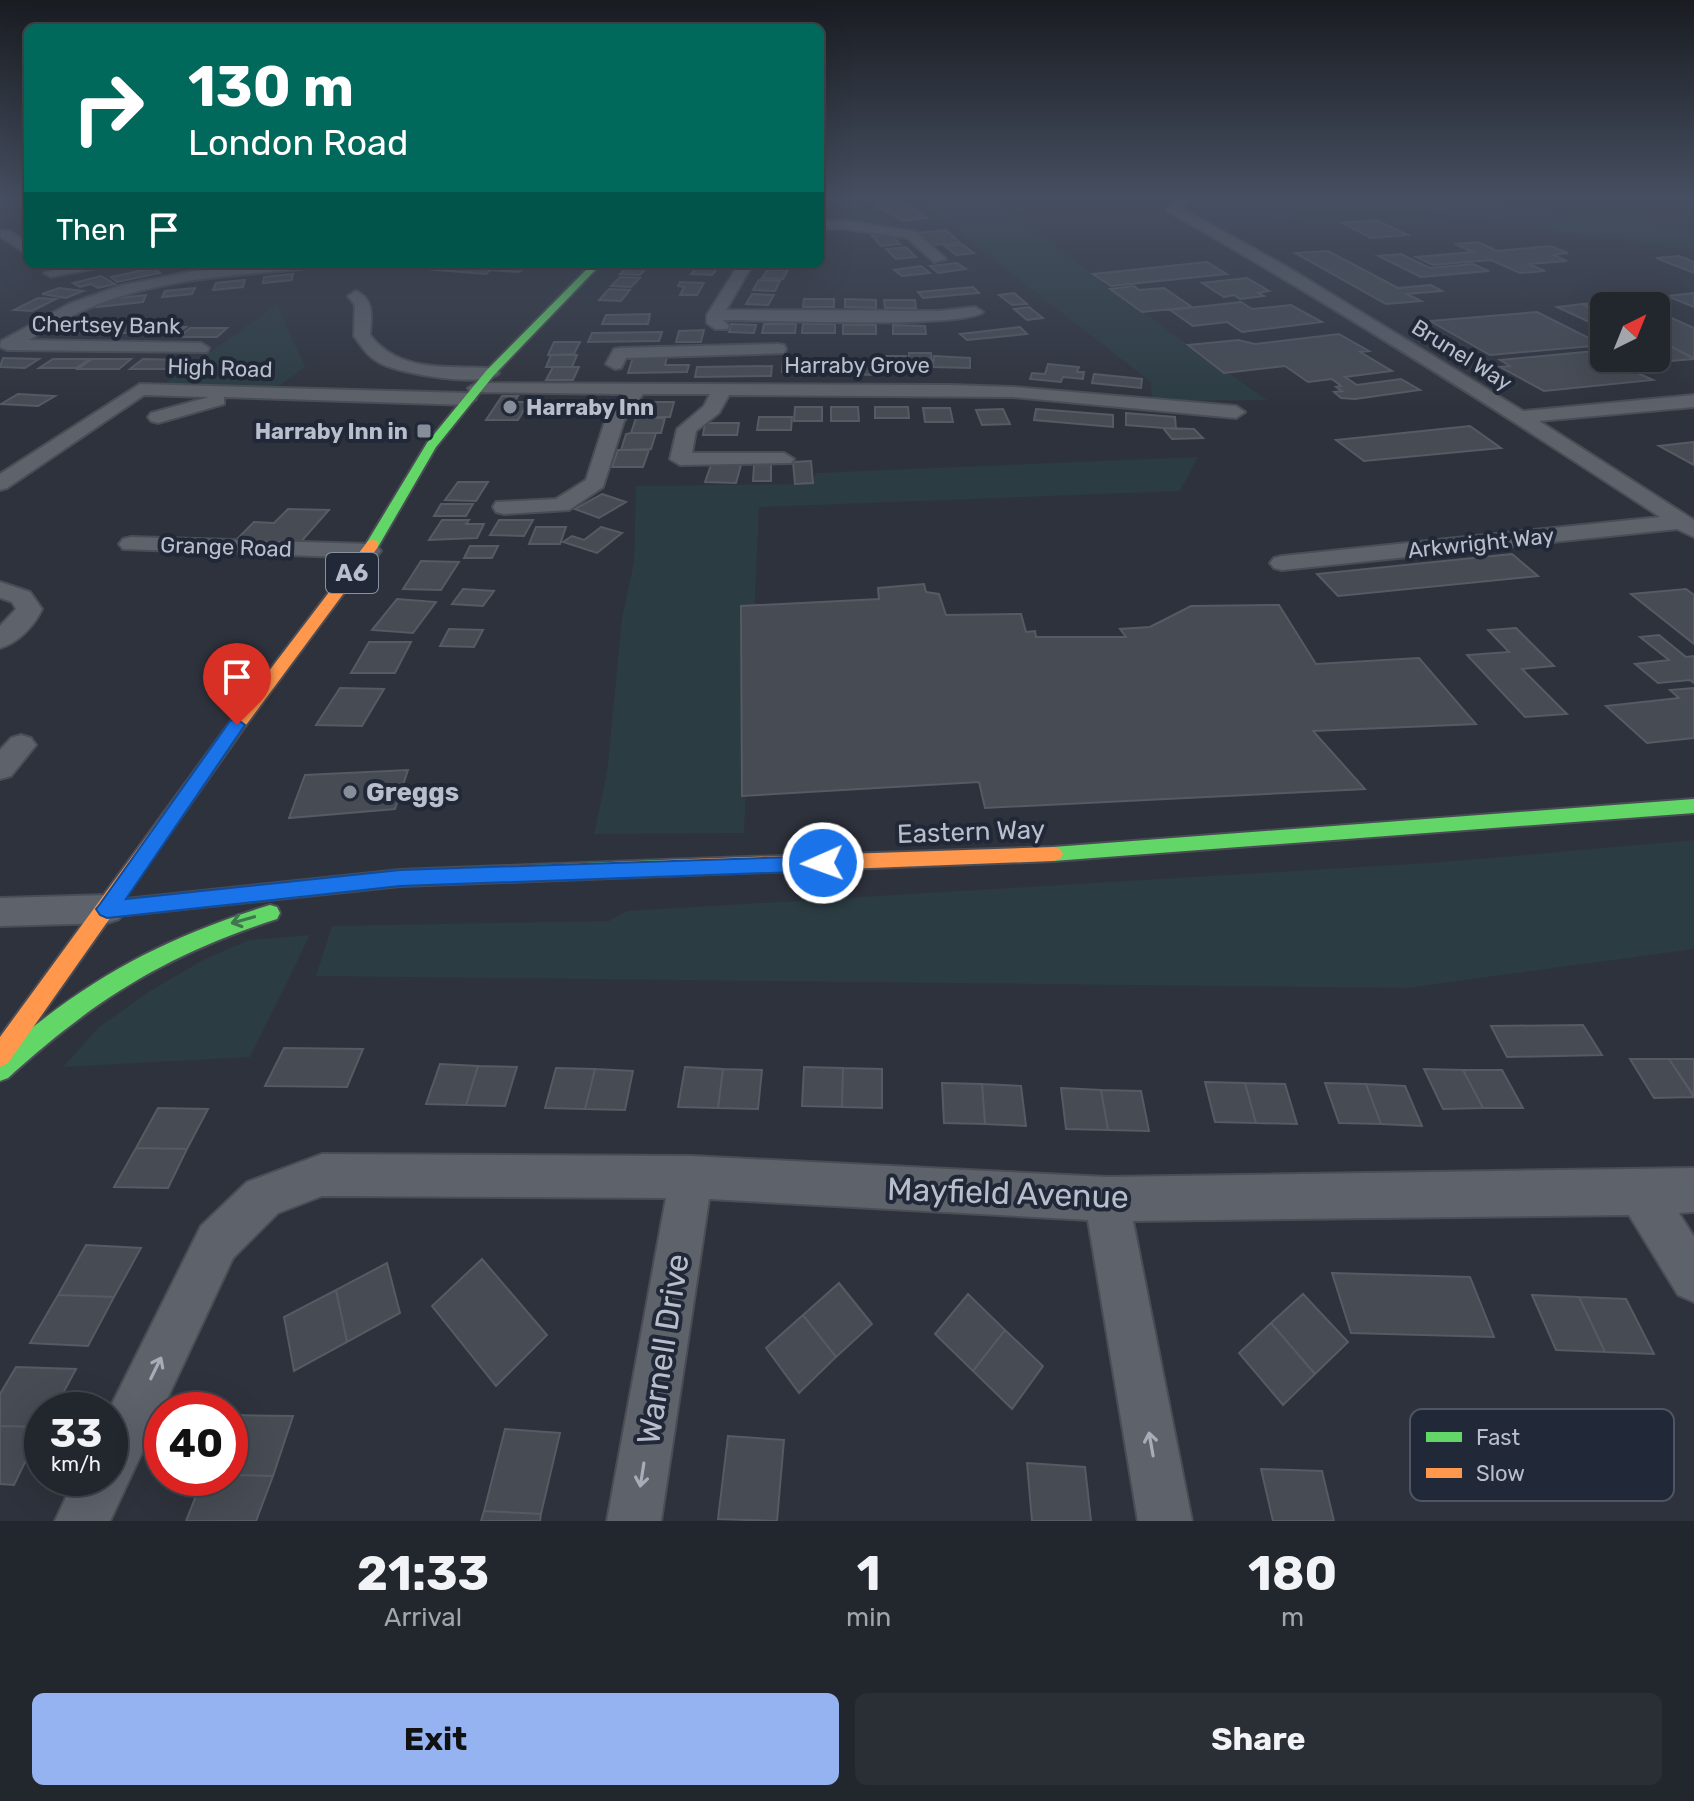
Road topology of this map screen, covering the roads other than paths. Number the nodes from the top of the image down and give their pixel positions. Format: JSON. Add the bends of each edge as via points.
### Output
{"nodes":[{"id":1,"x":257,"y":270,"type":"edge"},
{"id":2,"x":591,"y":270,"type":"edge"},
{"id":3,"x":743,"y":270,"type":"edge"},
{"id":4,"x":1282,"y":270,"type":"edge"},
{"id":5,"x":356,"y":296,"type":"dead end"},
{"id":6,"x":975,"y":312,"type":"dead end"},
{"id":7,"x":715,"y":319,"type":"junction"},
{"id":8,"x":5,"y":345,"type":"edge"},
{"id":9,"x":201,"y":348,"type":"dead end"},
{"id":10,"x":778,"y":349,"type":"dead end"},
{"id":11,"x":722,"y":350,"type":"junction"},
{"id":12,"x":615,"y":364,"type":"dead end"},
{"id":13,"x":490,"y":373,"type":"junction"},
{"id":14,"x":637,"y":390,"type":"junction"},
{"id":15,"x":722,"y":390,"type":"junction"},
{"id":16,"x":246,"y":392,"type":"junction"},
{"id":17,"x":472,"y":394,"type":"junction"},
{"id":18,"x":1694,"y":401,"type":"edge"},
{"id":19,"x":1236,"y":412,"type":"dead end"},
{"id":20,"x":158,"y":417,"type":"dead end"},
{"id":21,"x":1520,"y":417,"type":"junction"},
{"id":22,"x":784,"y":459,"type":"dead end"},
{"id":23,"x":0,"y":484,"type":"edge"},
{"id":24,"x":504,"y":507,"type":"dead end"},
{"id":25,"x":1687,"y":526,"type":"edge"},
{"id":26,"x":131,"y":544,"type":"dead end"},
{"id":27,"x":369,"y":551,"type":"junction"},
{"id":28,"x":1282,"y":563,"type":"dead end"},
{"id":29,"x":0,"y":589,"type":"edge"},
{"id":30,"x":0,"y":640,"type":"edge"},
{"id":31,"x":21,"y":745,"type":"dead end"},
{"id":32,"x":0,"y":769,"type":"edge"},
{"id":33,"x":1694,"y":806,"type":"edge"},
{"id":34,"x":400,"y":878,"type":"junction"},
{"id":35,"x":107,"y":909,"type":"junction"},
{"id":36,"x":0,"y":912,"type":"edge"},
{"id":37,"x":0,"y":1056,"type":"edge"},
{"id":38,"x":0,"y":1070,"type":"edge"},
{"id":39,"x":691,"y":1177,"type":"junction"},
{"id":40,"x":1694,"y":1190,"type":"edge"},
{"id":41,"x":1641,"y":1193,"type":"junction"},
{"id":42,"x":1107,"y":1199,"type":"junction"},
{"id":43,"x":1694,"y":1279,"type":"edge"},
{"id":44,"x":128,"y":1426,"type":"edge"},
{"id":45,"x":94,"y":1496,"type":"edge"},
{"id":46,"x":82,"y":1521,"type":"edge"},
{"id":47,"x":634,"y":1521,"type":"edge"},
{"id":48,"x":1165,"y":1521,"type":"edge"}],
"edges":[{"from":1,"to":8,"type":"street","name":"Chertsey Bank","via":[[131,288],[76,305]]},
{"from":2,"to":13,"type":"main road","number":"A6"},
{"from":3,"to":7,"type":"street"},
{"from":4,"to":21,"type":"street","name":"Brunel Way"},
{"from":5,"to":13,"type":"street","via":[[363,305],[362,336],[378,354],[425,370]]},
{"from":6,"to":7,"type":"street"},
{"from":7,"to":11,"type":"street","via":[[723,326]]},
{"from":8,"to":9,"type":"street","name":"Chertsey Bank"},
{"from":10,"to":11,"type":"street"},
{"from":11,"to":12,"type":"street","via":[[620,353]]},
{"from":13,"to":17,"type":"main road","number":"A6"},
{"from":14,"to":15,"type":"street","name":"Harraby Grove"},
{"from":14,"to":17,"type":"street","name":"Harraby Grove"},
{"from":14,"to":24,"type":"street","via":[[623,401],[596,483],[561,505]]},
{"from":15,"to":19,"type":"street","name":"Harraby Grove","via":[[1013,392]]},
{"from":15,"to":22,"type":"street","via":[[712,409],[687,429],[680,459]]},
{"from":16,"to":17,"type":"street","name":"High Road"},
{"from":16,"to":20,"type":"street"},
{"from":16,"to":23,"type":"street","name":"High Road","via":[[140,389]]},
{"from":17,"to":27,"type":"main road","number":"A6","via":[[431,446]]},
{"from":18,"to":21,"type":"street"},
{"from":21,"to":25,"type":"street","name":"Brunel Way"},
{"from":25,"to":28,"type":"street","name":"Arkwright Way"},
{"from":26,"to":27,"type":"street","name":"Grange Road"},
{"from":27,"to":35,"type":"main road","number":"A6"},
{"from":29,"to":30,"type":"street","via":[[21,597],[29,609]]},
{"from":31,"to":32,"type":"street"},
{"from":33,"to":34,"type":"main road","name":"Eastern Way","via":[[1105,852]]},
{"from":34,"to":35,"type":"main road","name":"Eastern Way"},
{"from":34,"to":38,"type":"main road","one_way":true,"via":[[178,941],[86,995]]},
{"from":35,"to":36,"type":"street"},
{"from":35,"to":37,"type":"main road","number":"A6"},
{"from":39,"to":42,"type":"street","name":"Mayfield Avenue"},
{"from":44,"to":39,"type":"street","name":"Mayfield Avenue","one_way":true,"via":[[217,1242],[263,1197],[322,1175]]},
{"from":39,"to":47,"type":"street","name":"Warnell Drive","one_way":true},
{"from":40,"to":41,"type":"street","name":"Mayfield Avenue"},
{"from":41,"to":42,"type":"street","name":"Mayfield Avenue"},
{"from":41,"to":43,"type":"street"},
{"from":48,"to":42,"type":"street","one_way":true},
{"from":45,"to":46,"type":"street"}]}
